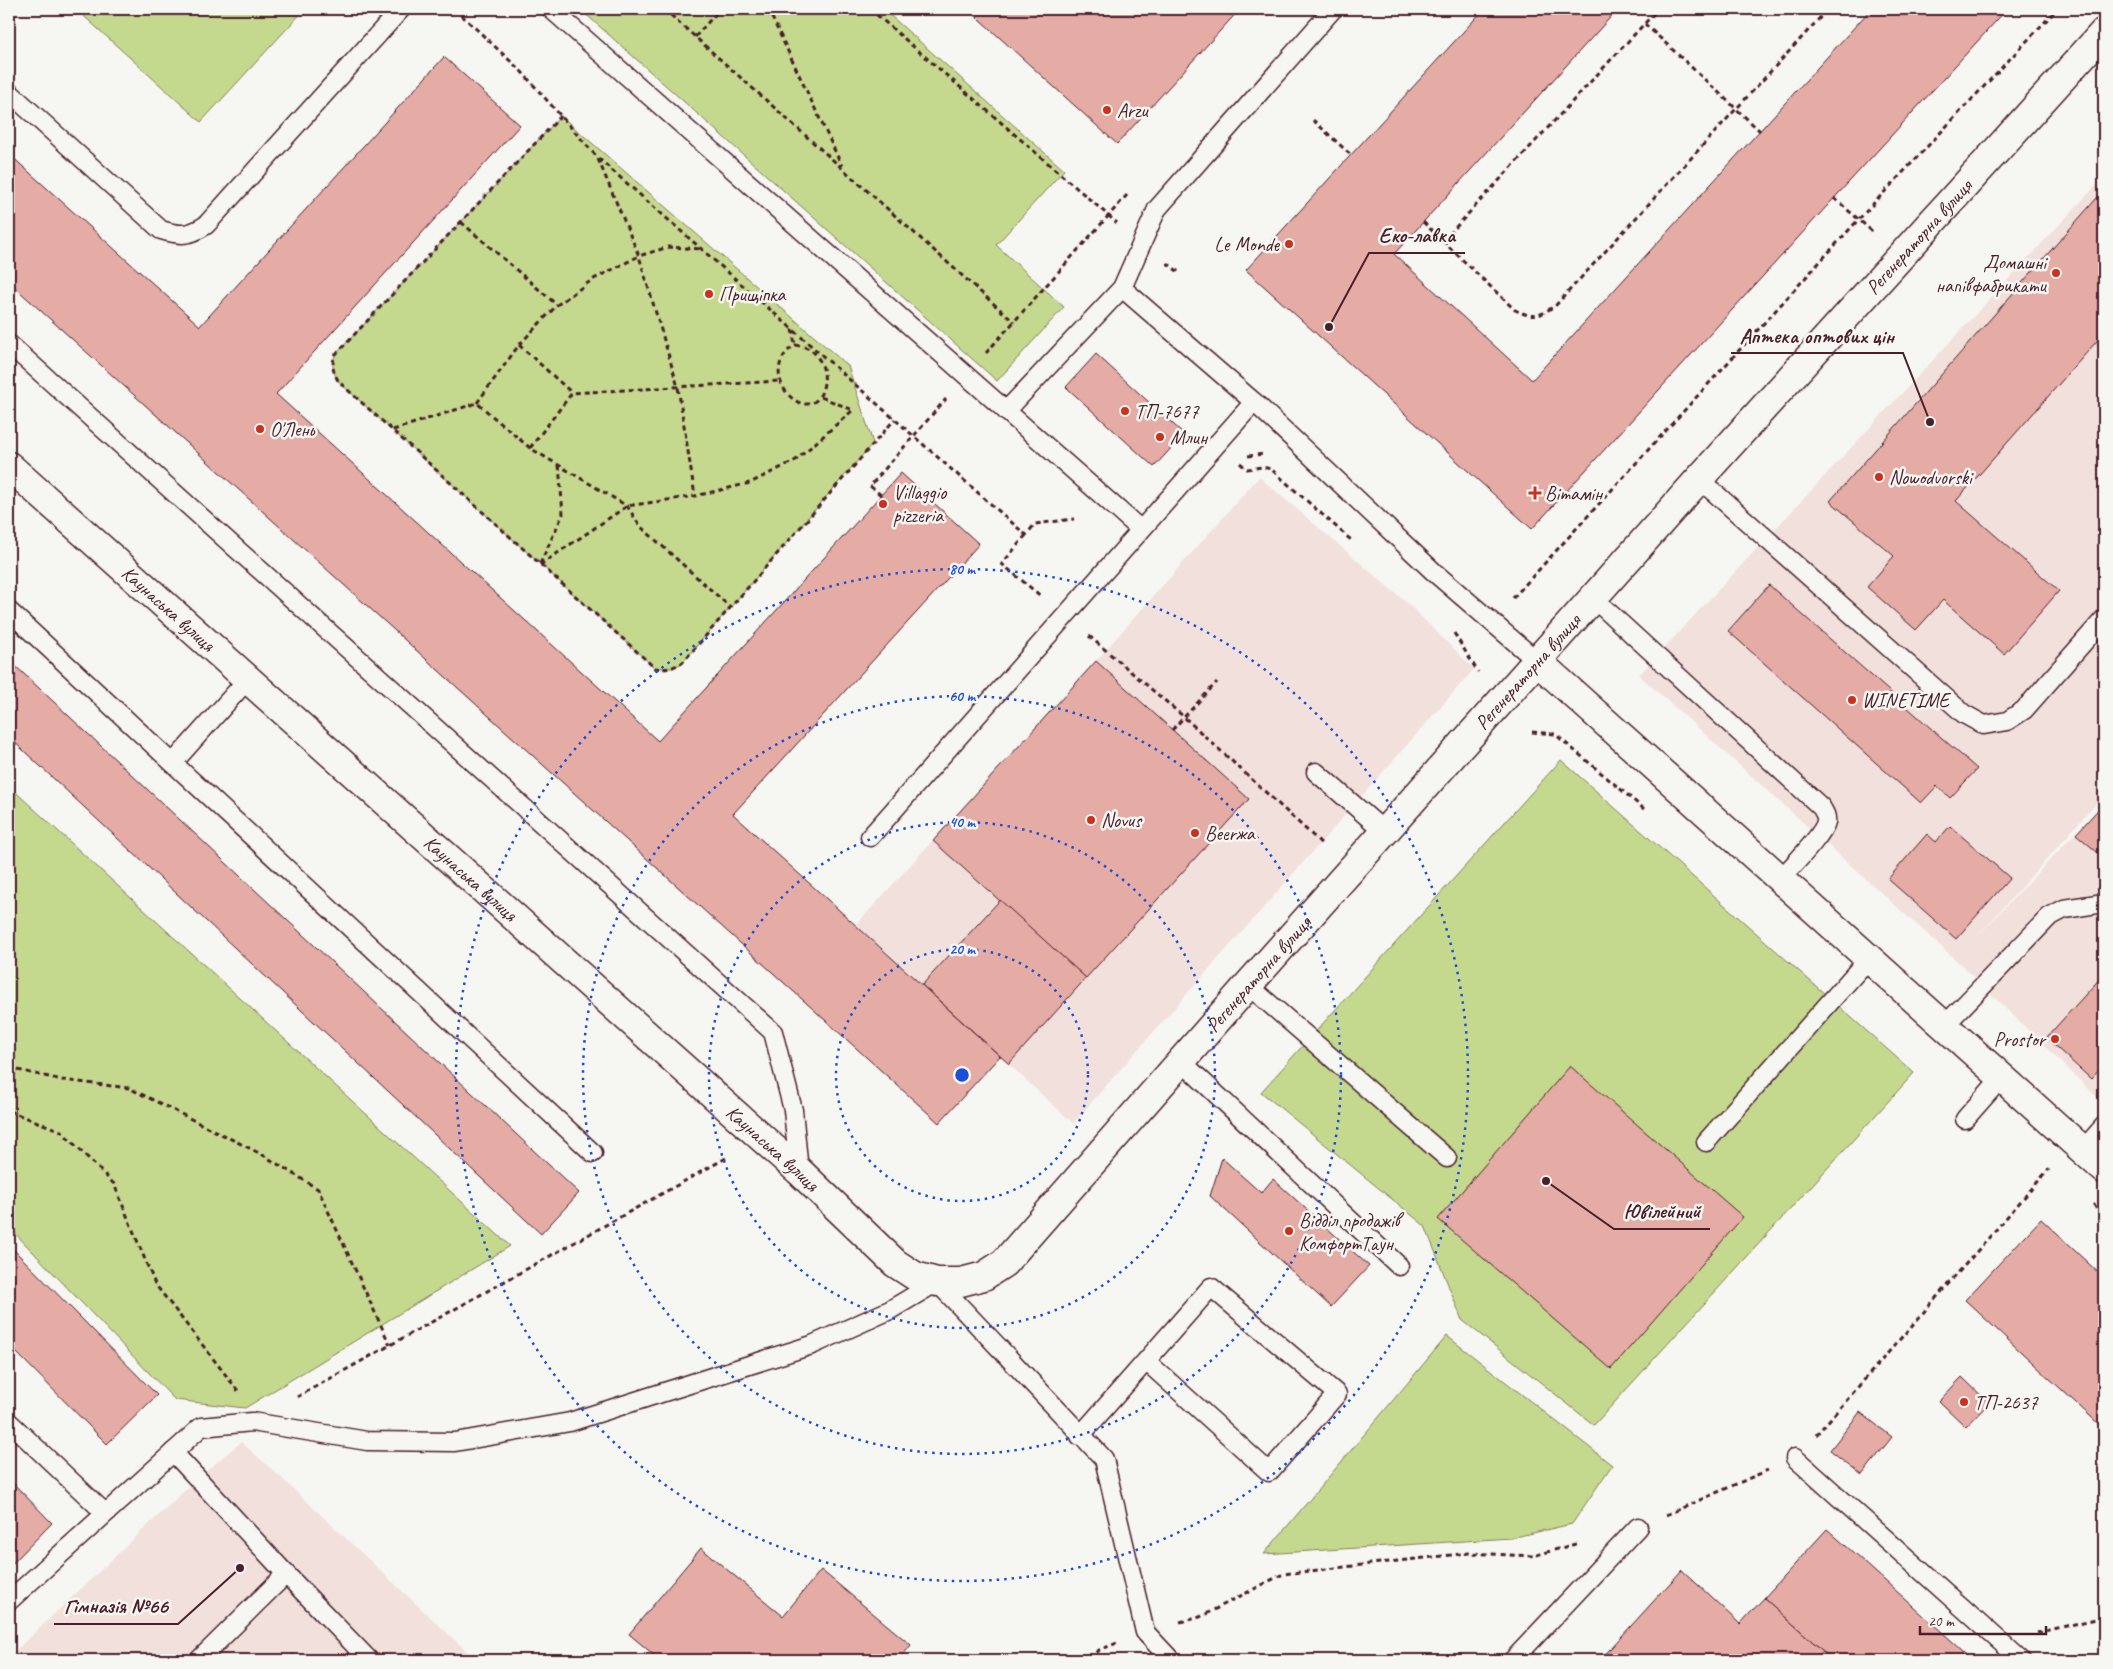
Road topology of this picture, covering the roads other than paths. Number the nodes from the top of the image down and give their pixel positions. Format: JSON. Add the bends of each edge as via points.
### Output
{"nodes":[{"id":1,"x":401,"y":9,"type":"edge"},
{"id":2,"x":551,"y":9,"type":"edge"},
{"id":3,"x":1333,"y":9,"type":"edge"},
{"id":4,"x":2104,"y":32,"type":"edge"},
{"id":5,"x":9,"y":92,"type":"edge"},
{"id":6,"x":1122,"y":288,"type":"junction"},
{"id":7,"x":9,"y":344,"type":"edge"},
{"id":8,"x":1254,"y":402,"type":"junction"},
{"id":9,"x":1006,"y":411,"type":"junction"},
{"id":10,"x":9,"y":466,"type":"edge"},
{"id":11,"x":1699,"y":479,"type":"junction"},
{"id":12,"x":1140,"y":529,"type":"junction"},
{"id":13,"x":1594,"y":599,"type":"junction"},
{"id":14,"x":9,"y":611,"type":"edge"},
{"id":15,"x":2104,"y":619,"type":"edge"},
{"id":16,"x":1537,"y":660,"type":"junction"},
{"id":17,"x":247,"y":680,"type":"junction"},
{"id":18,"x":173,"y":763,"type":"junction"},
{"id":19,"x":1316,"y":772,"type":"dead end"},
{"id":20,"x":1385,"y":832,"type":"junction"},
{"id":21,"x":870,"y":837,"type":"dead end"},
{"id":22,"x":1781,"y":879,"type":"junction"},
{"id":23,"x":2104,"y":902,"type":"edge"},
{"id":24,"x":1869,"y":958,"type":"junction"},
{"id":25,"x":1248,"y":985,"type":"junction"},
{"id":26,"x":1944,"y":1026,"type":"junction"},
{"id":27,"x":1181,"y":1061,"type":"junction"},
{"id":28,"x":2002,"y":1077,"type":"junction"},
{"id":29,"x":1965,"y":1119,"type":"dead end"},
{"id":30,"x":2104,"y":1126,"type":"edge"},
{"id":31,"x":1706,"y":1142,"type":"dead end"},
{"id":32,"x":2083,"y":1150,"type":"junction"},
{"id":33,"x":593,"y":1154,"type":"dead end"},
{"id":34,"x":1447,"y":1158,"type":"dead end"},
{"id":35,"x":2104,"y":1169,"type":"edge"},
{"id":36,"x":799,"y":1171,"type":"junction"},
{"id":37,"x":1400,"y":1266,"type":"dead end"},
{"id":38,"x":938,"y":1282,"type":"junction"},
{"id":39,"x":1146,"y":1361,"type":"junction"},
{"id":40,"x":9,"y":1422,"type":"edge"},
{"id":41,"x":1080,"y":1436,"type":"junction"},
{"id":42,"x":173,"y":1452,"type":"junction"},
{"id":43,"x":1795,"y":1458,"type":"road end"},
{"id":44,"x":105,"y":1513,"type":"junction"},
{"id":45,"x":1638,"y":1527,"type":"road end"},
{"id":46,"x":286,"y":1574,"type":"junction"},
{"id":47,"x":9,"y":1601,"type":"edge"},
{"id":48,"x":199,"y":1660,"type":"edge"},
{"id":49,"x":369,"y":1660,"type":"edge"},
{"id":50,"x":1170,"y":1660,"type":"edge"},
{"id":51,"x":1513,"y":1660,"type":"edge"},
{"id":52,"x":2021,"y":1660,"type":"edge"}],
"edges":[{"from":1,"to":5,"type":"lane","via":[[206,225],[194,233],[178,235],[162,230]]},
{"from":2,"to":9,"type":"lane"},
{"from":3,"to":6,"type":"lane","via":[[1157,209]]},
{"from":4,"to":11,"type":"street","name":"Регенераторна вулиця"},
{"from":6,"to":8,"type":"lane"},
{"from":6,"to":9,"type":"lane"},
{"from":7,"to":36,"type":"lane","via":[[773,1032],[793,1110]]},
{"from":8,"to":12,"type":"lane"},
{"from":8,"to":16,"type":"lane","via":[[1435,573]]},
{"from":9,"to":12,"type":"lane"},
{"from":10,"to":17,"type":"street","name":"Каунаська вулиця"},
{"from":11,"to":13,"type":"street","name":"Регенераторна вулиця"},
{"from":11,"to":15,"type":"lane","via":[[1964,714],[1984,725],[2007,721],[2024,710]]},
{"from":12,"to":21,"type":"lane"},
{"from":13,"to":16,"type":"street","name":"Регенераторна вулиця"},
{"from":13,"to":22,"type":"lane","via":[[1821,807],[1826,815],[1822,832]]},
{"from":14,"to":18,"type":"lane"},
{"from":16,"to":20,"type":"street","name":"Регенераторна вулиця"},
{"from":16,"to":22,"type":"street"},
{"from":17,"to":18,"type":"lane"},
{"from":17,"to":36,"type":"street","name":"Каунаська вулиця"},
{"from":18,"to":33,"type":"lane"},
{"from":19,"to":20,"type":"lane"},
{"from":20,"to":25,"type":"street","name":"Регенераторна вулиця"},
{"from":22,"to":24,"type":"street"},
{"from":23,"to":26,"type":"lane","via":[[2064,909],[2049,917]]},
{"from":24,"to":26,"type":"street"},
{"from":24,"to":31,"type":"lane"},
{"from":25,"to":27,"type":"street","name":"Регенераторна вулиця"},
{"from":25,"to":34,"type":"lane"},
{"from":26,"to":28,"type":"street"},
{"from":27,"to":37,"type":"lane"},
{"from":27,"to":38,"type":"street","name":"Регенераторна вулиця","via":[[1004,1263],[984,1276],[961,1282]]},
{"from":28,"to":29,"type":"lane"},
{"from":28,"to":32,"type":"street"},
{"from":30,"to":32,"type":"lane"},
{"from":32,"to":35,"type":"street"},
{"from":36,"to":38,"type":"street","name":"Каунаська вулиця","via":[[895,1263],[915,1276]]},
{"from":38,"to":41,"type":"lane"},
{"from":38,"to":42,"type":"lane","via":[[890,1310],[812,1345],[570,1422],[455,1442],[367,1441],[252,1422],[201,1427]]},
{"from":39,"to":39,"type":"lane","via":[[1269,1472],[1337,1394],[1211,1287]]},
{"from":39,"to":41,"type":"lane"},
{"from":40,"to":44,"type":"lane"},
{"from":41,"to":50,"type":"lane","via":[[1104,1459],[1145,1632]]},
{"from":42,"to":44,"type":"lane"},
{"from":42,"to":46,"type":"lane"},
{"from":43,"to":52,"type":"lane"},
{"from":44,"to":47,"type":"lane"},
{"from":45,"to":51,"type":"lane"},
{"from":46,"to":48,"type":"lane"},
{"from":46,"to":49,"type":"lane"}]}
